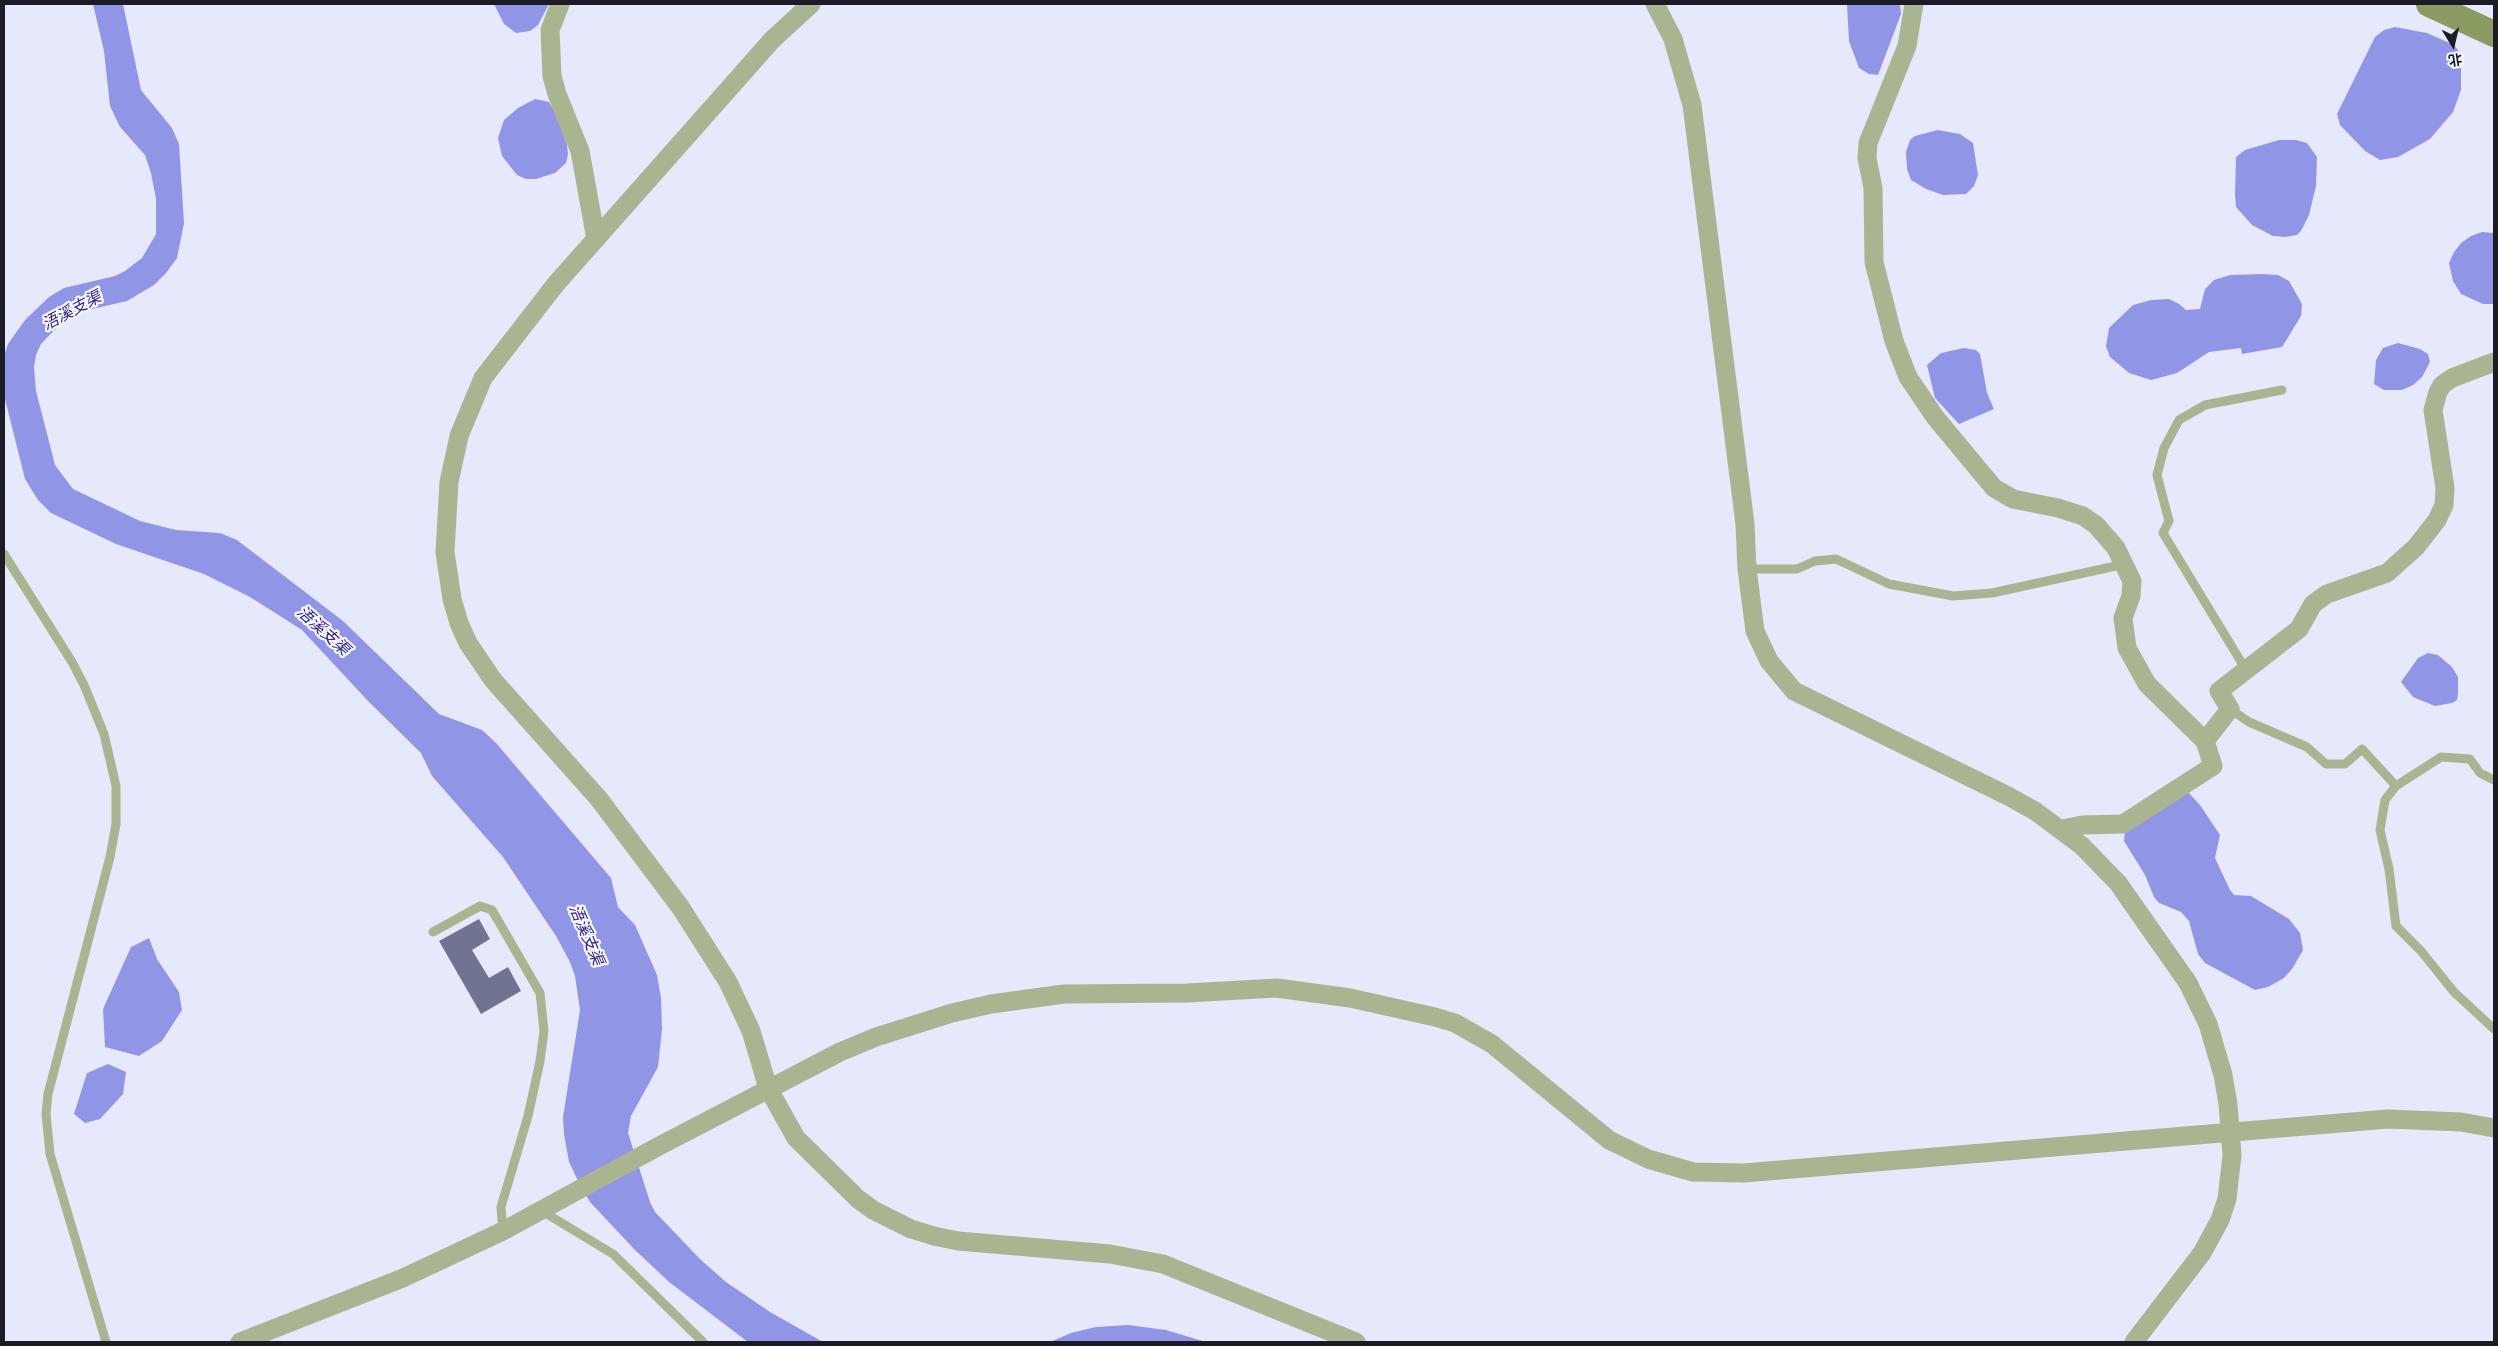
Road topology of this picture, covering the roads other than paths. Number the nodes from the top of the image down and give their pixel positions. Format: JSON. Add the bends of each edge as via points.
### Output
{"nodes":[{"id":1,"x":560,"y":4,"type":"edge"},
{"id":2,"x":811,"y":4,"type":"edge"},
{"id":3,"x":1655,"y":4,"type":"edge"},
{"id":4,"x":1914,"y":4,"type":"edge"},
{"id":5,"x":2429,"y":4,"type":"edge"},
{"id":6,"x":2494,"y":34,"type":"edge"},
{"id":7,"x":596,"y":239,"type":"junction"},
{"id":8,"x":2494,"y":362,"type":"edge"},
{"id":9,"x":2282,"y":390,"type":"dead end"},
{"id":10,"x":4,"y":554,"type":"edge"},
{"id":11,"x":2125,"y":564,"type":"junction"},
{"id":12,"x":1747,"y":569,"type":"junction"},
{"id":13,"x":2246,"y":670,"type":"junction"},
{"id":14,"x":2230,"y":709,"type":"junction"},
{"id":15,"x":2205,"y":741,"type":"junction"},
{"id":16,"x":2494,"y":780,"type":"edge"},
{"id":17,"x":2396,"y":786,"type":"junction"},
{"id":18,"x":2062,"y":829,"type":"junction"},
{"id":19,"x":432,"y":932,"type":"dead end"},
{"id":20,"x":2494,"y":1029,"type":"edge"},
{"id":21,"x":768,"y":1088,"type":"junction"},
{"id":22,"x":2494,"y":1128,"type":"edge"},
{"id":23,"x":2230,"y":1132,"type":"junction"},
{"id":24,"x":545,"y":1210,"type":"junction"},
{"id":25,"x":503,"y":1231,"type":"junction"},
{"id":26,"x":106,"y":1342,"type":"edge"},
{"id":27,"x":240,"y":1342,"type":"edge"},
{"id":28,"x":703,"y":1342,"type":"edge"},
{"id":29,"x":1356,"y":1342,"type":"edge"},
{"id":30,"x":2134,"y":1342,"type":"edge"}],
"edges":[{"from":1,"to":7,"type":"street","via":[[550,30],[552,76],[580,151]]},
{"from":2,"to":7,"type":"street","via":[[772,40]]},
{"from":3,"to":12,"type":"street","via":[[1673,39],[1692,105],[1745,524]]},
{"from":4,"to":11,"type":"street","via":[[1907,46],[1868,143],[1866,158],[1873,188],[1874,262],[1894,341],[1908,376],[1935,417],[1994,488],[2014,499],[2083,516],[2096,525]]},
{"from":5,"to":6,"type":"street"},
{"from":7,"to":21,"type":"street","via":[[555,285],[483,378],[465,416],[453,459],[445,529],[452,599],[462,629],[480,662],[599,799],[706,944],[751,1031]]},
{"from":8,"to":13,"type":"street","via":[[2452,378],[2438,392],[2433,410],[2445,488],[2444,505],[2438,520],[2416,547],[2387,573],[2327,594],[2313,604],[2299,629]]},
{"from":9,"to":13,"type":"lane","via":[[2205,405],[2179,420],[2164,448],[2157,475],[2169,522],[2163,533]]},
{"from":10,"to":26,"type":"lane","via":[[84,685],[104,734],[116,786],[116,824],[110,857],[48,1094],[46,1114],[50,1154]]},
{"from":11,"to":12,"type":"lane","via":[[1992,593],[1953,596],[1890,584],[1836,558],[1815,561],[1797,569]]},
{"from":11,"to":15,"type":"street","via":[[2132,581],[2124,618],[2127,648],[2147,684]]},
{"from":12,"to":18,"type":"street","via":[[1755,630],[1761,646],[1780,677],[1794,691],[2008,796]]},
{"from":13,"to":14,"type":"street","via":[[2219,691]]},
{"from":14,"to":15,"type":"street"},
{"from":14,"to":17,"type":"lane","via":[[2249,722],[2307,747],[2326,764],[2345,764],[2362,749]]},
{"from":15,"to":18,"type":"street","via":[[2213,766],[2123,824]]},
{"from":16,"to":17,"type":"lane","via":[[2480,773],[2470,759],[2441,757]]},
{"from":17,"to":20,"type":"lane","via":[[2385,800],[2380,830],[2396,926],[2454,992]]},
{"from":18,"to":23,"type":"street","via":[[2118,883],[2188,983],[2216,1046]]},
{"from":19,"to":25,"type":"lane","via":[[480,906],[492,910],[540,993],[544,1031],[540,1061],[501,1207]]},
{"from":21,"to":23,"type":"street","via":[[876,1036],[952,1012],[991,1004],[1064,994],[1277,988],[1350,998],[1455,1024],[1492,1044],[1609,1140],[1648,1159],[1694,1172],[1744,1173]]},
{"from":21,"to":24,"type":"street"},
{"from":21,"to":29,"type":"street","via":[[796,1138],[819,1163],[873,1210],[911,1229],[958,1241],[1110,1254],[1163,1264]]},
{"from":22,"to":23,"type":"street","via":[[2461,1122],[2388,1119]]},
{"from":23,"to":30,"type":"street","via":[[2231,1177],[2220,1220],[2202,1253]]},
{"from":24,"to":25,"type":"street"},
{"from":24,"to":28,"type":"lane","via":[[613,1254]]},
{"from":25,"to":27,"type":"street","via":[[402,1278]]}]}
